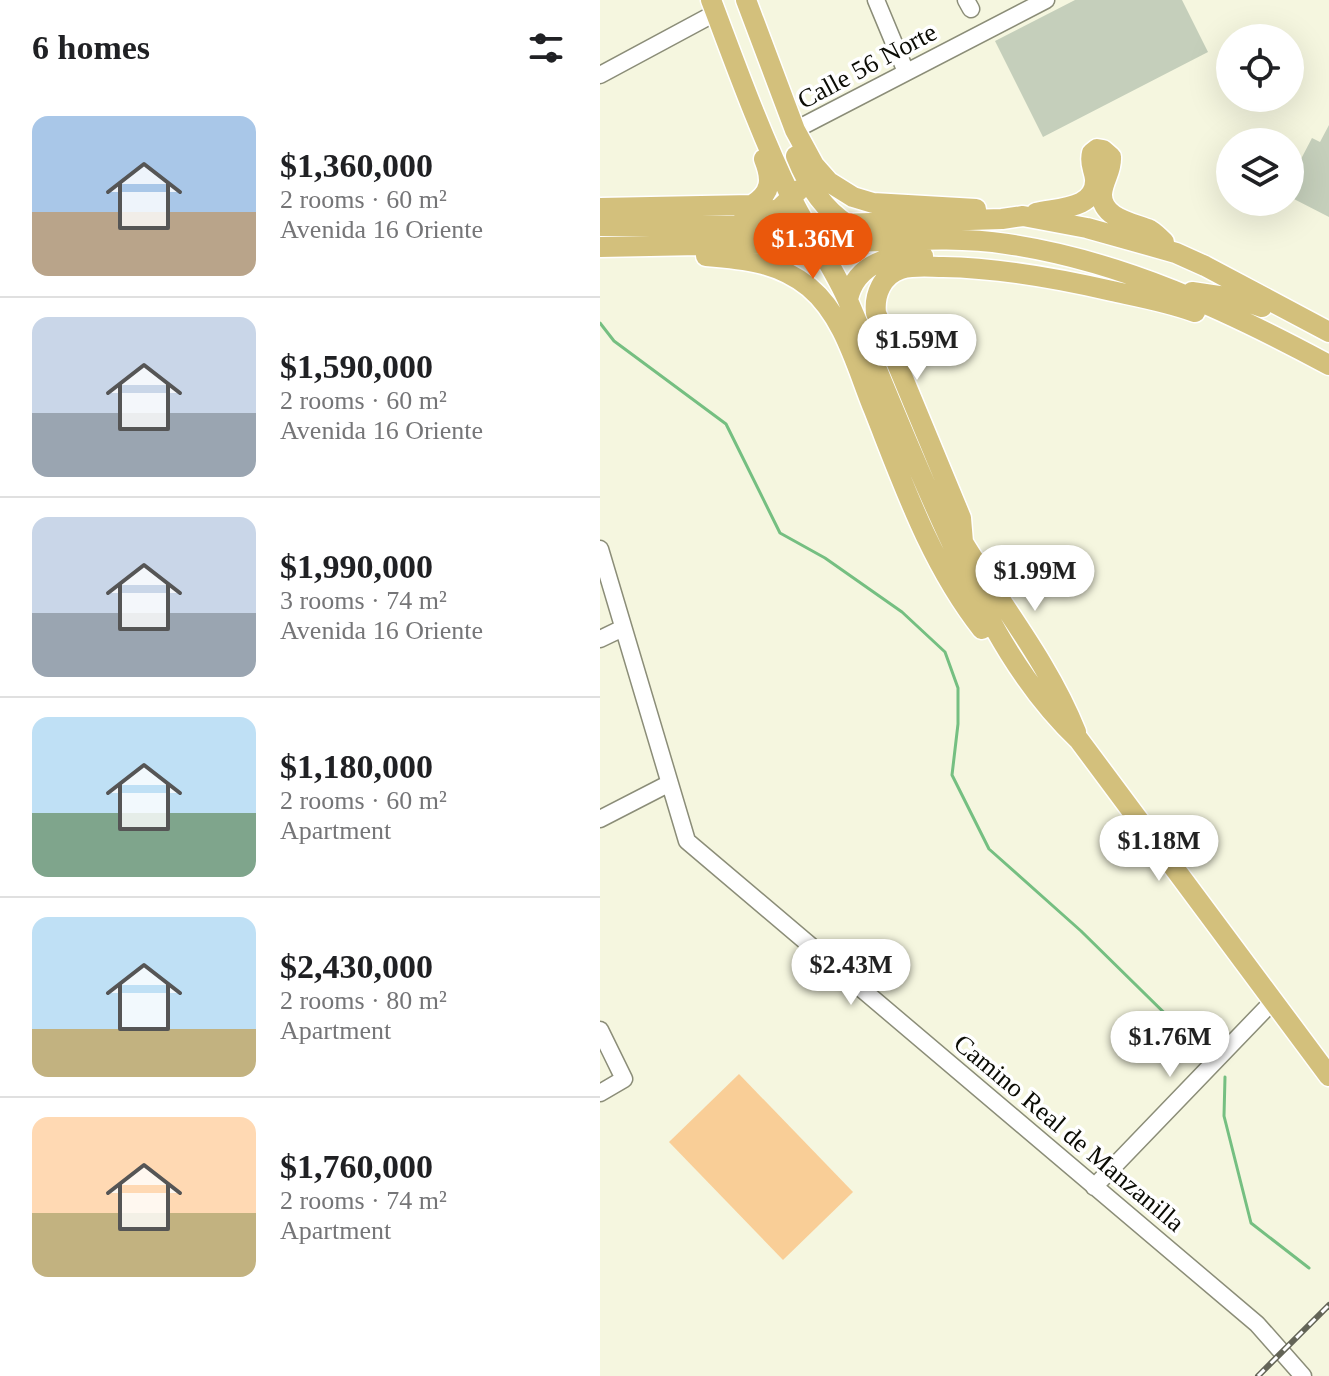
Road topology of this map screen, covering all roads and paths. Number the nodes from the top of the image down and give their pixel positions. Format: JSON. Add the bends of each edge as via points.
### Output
{"nodes":[{"id":1,"x":723,"y":0,"type":"edge"},
{"id":2,"x":735,"y":0,"type":"edge"},
{"id":3,"x":746,"y":0,"type":"edge"},
{"id":4,"x":876,"y":0,"type":"edge"},
{"id":5,"x":1036,"y":2,"type":"edge"},
{"id":6,"x":705,"y":6,"type":"edge"},
{"id":7,"x":751,"y":43,"type":"junction"},
{"id":8,"x":906,"y":72,"type":"junction"},
{"id":9,"x":600,"y":75,"type":"edge"},
{"id":10,"x":799,"y":138,"type":"junction"},
{"id":11,"x":799,"y":188,"type":"junction"},
{"id":12,"x":600,"y":208,"type":"edge"},
{"id":13,"x":1023,"y":216,"type":"junction"},
{"id":14,"x":600,"y":219,"type":"edge"},
{"id":15,"x":1002,"y":219,"type":"junction"},
{"id":16,"x":846,"y":224,"type":"junction"},
{"id":17,"x":600,"y":226,"type":"edge"},
{"id":18,"x":771,"y":226,"type":"junction"},
{"id":19,"x":819,"y":233,"type":"junction"},
{"id":20,"x":885,"y":241,"type":"junction"},
{"id":21,"x":796,"y":243,"type":"junction"},
{"id":22,"x":663,"y":245,"type":"junction"},
{"id":23,"x":600,"y":247,"type":"edge"},
{"id":24,"x":1176,"y":253,"type":"junction"},
{"id":25,"x":1171,"y":289,"type":"junction"},
{"id":26,"x":850,"y":292,"type":"junction"},
{"id":27,"x":1329,"y":332,"type":"edge"},
{"id":28,"x":1272,"y":336,"type":"junction"},
{"id":29,"x":1329,"y":365,"type":"edge"},
{"id":30,"x":943,"y":526,"type":"junction"},
{"id":31,"x":966,"y":547,"type":"junction"},
{"id":32,"x":600,"y":549,"type":"edge"},
{"id":33,"x":623,"y":628,"type":"junction"},
{"id":34,"x":600,"y":639,"type":"edge"},
{"id":35,"x":1010,"y":656,"type":"junction"},
{"id":36,"x":1062,"y":713,"type":"junction"},
{"id":37,"x":668,"y":784,"type":"junction"},
{"id":38,"x":601,"y":816,"type":"edge"},
{"id":39,"x":1274,"y":1000,"type":"junction"},
{"id":40,"x":600,"y":1030,"type":"edge"},
{"id":41,"x":1329,"y":1076,"type":"edge"},
{"id":42,"x":600,"y":1093,"type":"edge"},
{"id":43,"x":1094,"y":1187,"type":"junction"},
{"id":44,"x":1294,"y":1373,"type":"edge"}],
"edges":[{"from":1,"to":7,"type":"main road"},
{"from":2,"to":7,"type":"main road"},
{"from":3,"to":7,"type":"main road"},
{"from":4,"to":8,"type":"street"},
{"from":5,"to":8,"type":"street","name":"Calle 56 Norte"},
{"from":6,"to":9,"type":"street"},
{"from":6,"to":11,"type":"main road"},
{"from":6,"to":12,"type":"main road","via":[[770,174],[767,191],[746,206]]},
{"from":7,"to":10,"type":"main road"},
{"from":7,"to":11,"type":"main road"},
{"from":8,"to":10,"type":"street","name":"Calle 56 Norte"},
{"from":10,"to":11,"type":"main road"},
{"from":10,"to":15,"type":"main road","via":[[821,174],[853,197],[884,204],[965,207]]},
{"from":11,"to":14,"type":"main road","via":[[779,209],[753,217]]},
{"from":11,"to":16,"type":"main road"},
{"from":11,"to":19,"type":"main road"},
{"from":13,"to":15,"type":"main road"},
{"from":13,"to":24,"type":"main road"},
{"from":13,"to":24,"type":"main road","via":[[1075,207],[1092,189],[1092,153],[1103,150],[1111,157],[1112,168],[1103,184],[1106,208],[1153,231]]},
{"from":15,"to":16,"type":"main road"},
{"from":16,"to":19,"type":"main road"},
{"from":16,"to":20,"type":"main road"},
{"from":17,"to":18,"type":"main road"},
{"from":18,"to":19,"type":"main road"},
{"from":18,"to":21,"type":"main road"},
{"from":19,"to":20,"type":"main road"},
{"from":19,"to":21,"type":"main road"},
{"from":19,"to":26,"type":"main road"},
{"from":20,"to":25,"type":"main road","via":[[1009,244],[1078,258]]},
{"from":21,"to":22,"type":"main road"},
{"from":21,"to":30,"type":"main road","via":[[835,292],[912,490]]},
{"from":22,"to":23,"type":"main road"},
{"from":22,"to":35,"type":"main road","via":[[693,255],[764,263],[796,278],[826,304],[947,577],[984,631]]},
{"from":24,"to":27,"type":"main road"},
{"from":25,"to":26,"type":"main road","via":[[1001,261],[902,255],[879,261]]},
{"from":25,"to":27,"type":"main road","via":[[1239,299]]},
{"from":25,"to":28,"type":"main road"},
{"from":26,"to":30,"type":"main road"},
{"from":26,"to":31,"type":"main road"},
{"from":28,"to":29,"type":"main road"},
{"from":28,"to":31,"type":"main road","via":[[1159,301],[1048,277],[946,267],[895,272],[877,293],[876,313],[961,518]]},
{"from":30,"to":31,"type":"main road"},
{"from":30,"to":35,"type":"main road"},
{"from":31,"to":36,"type":"main road","via":[[1027,640]]},
{"from":32,"to":33,"type":"street","name":"Camino Real de Manzanilla"},
{"from":33,"to":34,"type":"street"},
{"from":33,"to":37,"type":"street","name":"Camino Real de Manzanilla"},
{"from":35,"to":36,"type":"main road"},
{"from":36,"to":39,"type":"main road"},
{"from":37,"to":38,"type":"street"},
{"from":37,"to":43,"type":"street","name":"Camino Real de Manzanilla","via":[[687,841]]},
{"from":39,"to":41,"type":"main road"},
{"from":39,"to":43,"type":"street"},
{"from":40,"to":42,"type":"street","via":[[624,1079]]},
{"from":43,"to":44,"type":"street","name":"Camino Real de Manzanilla","via":[[1257,1324]]}]}
